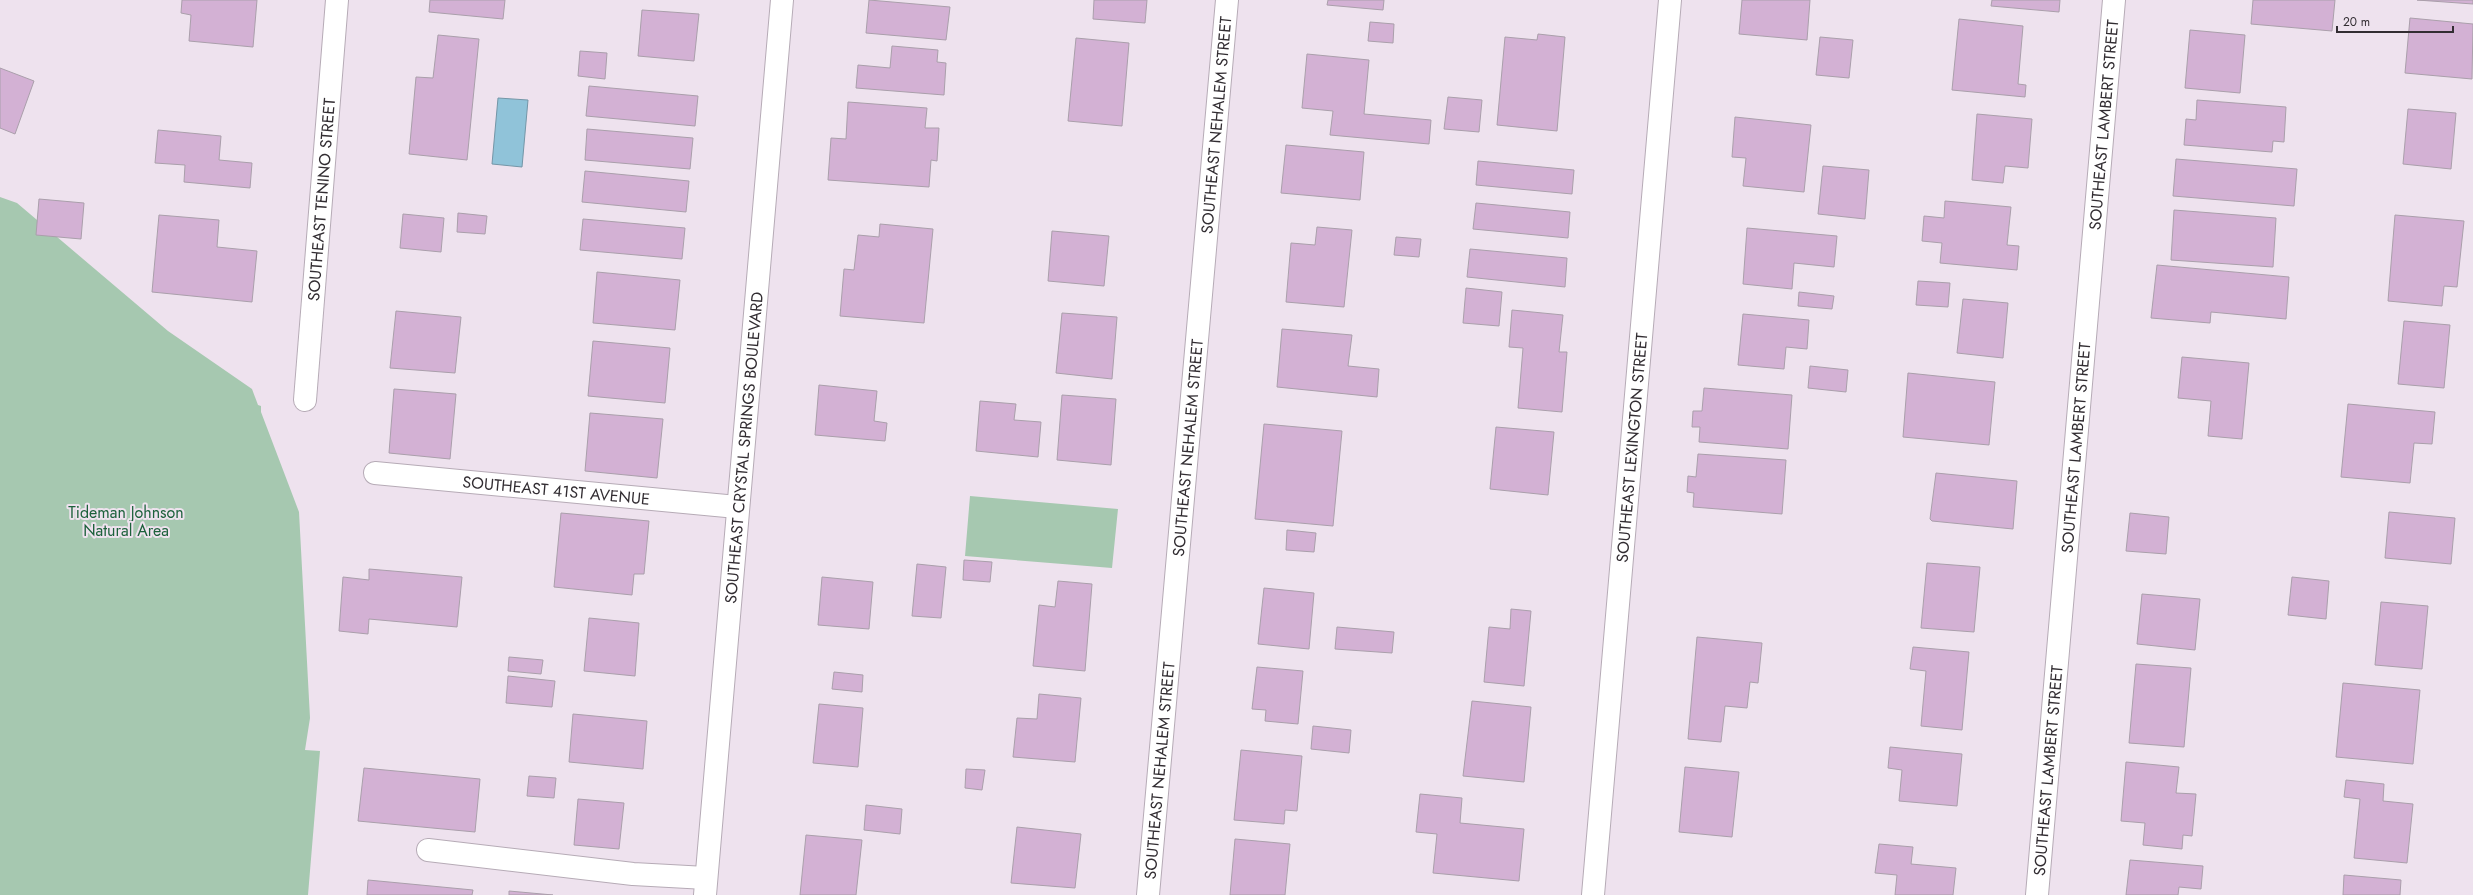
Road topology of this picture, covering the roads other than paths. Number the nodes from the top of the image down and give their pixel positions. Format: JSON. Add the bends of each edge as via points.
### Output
{"nodes":[{"id":1,"x":337,"y":0,"type":"edge"},
{"id":2,"x":782,"y":0,"type":"edge"},
{"id":3,"x":1227,"y":0,"type":"edge"},
{"id":4,"x":1670,"y":0,"type":"edge"},
{"id":5,"x":2114,"y":0,"type":"edge"},
{"id":6,"x":305,"y":400,"type":"dead end"},
{"id":7,"x":375,"y":473,"type":"dead end"},
{"id":8,"x":737,"y":507,"type":"junction"},
{"id":9,"x":428,"y":850,"type":"dead end"},
{"id":10,"x":706,"y":886,"type":"edge"},
{"id":11,"x":1148,"y":895,"type":"edge"},
{"id":12,"x":1593,"y":895,"type":"edge"},
{"id":13,"x":2037,"y":895,"type":"edge"}],
"edges":[{"from":1,"to":6,"type":"street","name":"SOUTHEAST TENINO STREET"},
{"from":2,"to":8,"type":"street","name":"SOUTHEAST CRYSTAL SPRINGS BOULEVARD"},
{"from":3,"to":11,"type":"street","name":"SOUTHEAST NEHALEM STREET"},
{"from":4,"to":12,"type":"street","name":"SOUTHEAST LEXINGTON STREET"},
{"from":5,"to":13,"type":"street","name":"SOUTHEAST LAMBERT STREET"},
{"from":7,"to":8,"type":"street","name":"SOUTHEAST 41ST AVENUE"},
{"from":8,"to":10,"type":"street","name":"SOUTHEAST CRYSTAL SPRINGS BOULEVARD"},
{"from":9,"to":10,"type":"street","via":[[633,874]]}]}
